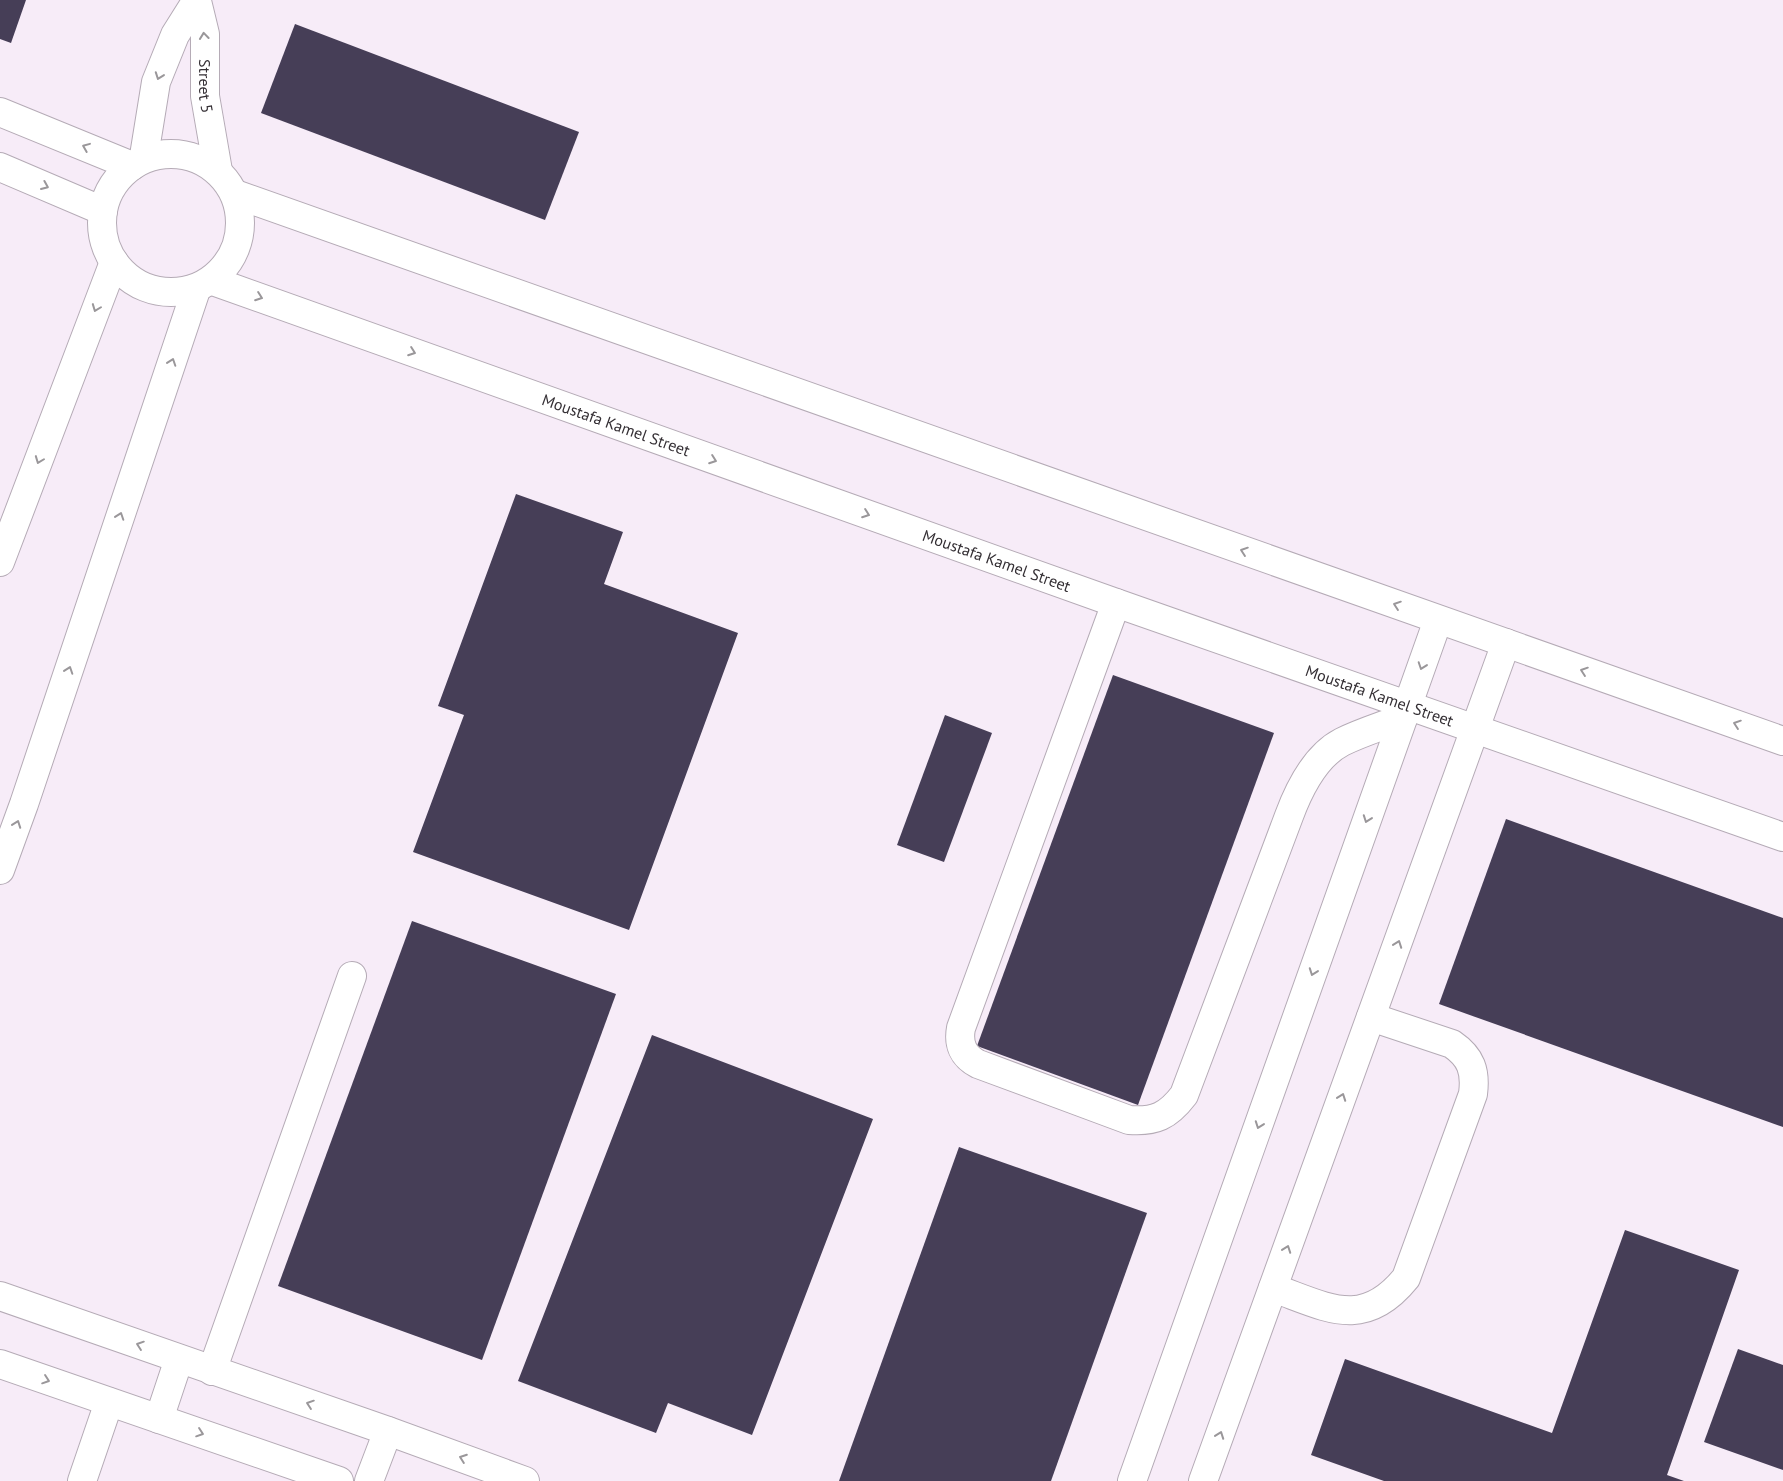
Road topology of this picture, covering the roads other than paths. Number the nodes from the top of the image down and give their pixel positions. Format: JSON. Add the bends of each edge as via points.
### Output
{"nodes":[{"id":1,"x":197,"y":1,"type":"edge"},
{"id":2,"x":0,"y":112,"type":"edge"},
{"id":3,"x":138,"y":161,"type":"junction"},
{"id":4,"x":0,"y":167,"type":"edge"},
{"id":5,"x":218,"y":171,"type":"junction"},
{"id":6,"x":235,"y":194,"type":"junction"},
{"id":7,"x":103,"y":211,"type":"junction"},
{"id":8,"x":114,"y":262,"type":"junction"},
{"id":9,"x":205,"y":285,"type":"junction"},
{"id":10,"x":0,"y":562,"type":"edge"},
{"id":11,"x":1116,"y":603,"type":"junction"},
{"id":12,"x":1438,"y":620,"type":"junction"},
{"id":13,"x":1506,"y":644,"type":"junction"},
{"id":14,"x":1406,"y":712,"type":"junction"},
{"id":15,"x":1475,"y":729,"type":"junction"},
{"id":16,"x":1783,"y":740,"type":"edge"},
{"id":17,"x":1783,"y":837,"type":"edge"},
{"id":18,"x":0,"y":870,"type":"edge"},
{"id":19,"x":352,"y":976,"type":"dead end"},
{"id":20,"x":1371,"y":1017,"type":"junction"},
{"id":21,"x":1273,"y":1288,"type":"junction"},
{"id":22,"x":0,"y":1296,"type":"edge"},
{"id":23,"x":179,"y":1359,"type":"junction"},
{"id":24,"x":0,"y":1364,"type":"edge"},
{"id":25,"x":212,"y":1371,"type":"junction"},
{"id":26,"x":109,"y":1402,"type":"junction"},
{"id":27,"x":158,"y":1419,"type":"junction"},
{"id":28,"x":388,"y":1431,"type":"junction"},
{"id":29,"x":495,"y":1476,"type":"edge"},
{"id":30,"x":82,"y":1481,"type":"edge"},
{"id":31,"x":339,"y":1481,"type":"edge"},
{"id":32,"x":369,"y":1481,"type":"edge"},
{"id":33,"x":525,"y":1481,"type":"edge"},
{"id":34,"x":1132,"y":1481,"type":"edge"},
{"id":35,"x":1204,"y":1481,"type":"edge"}],
"edges":[{"from":1,"to":3,"type":"street","name":"Street 5","one_way":true,"via":[[175,35],[156,82]]},
{"from":5,"to":1,"type":"street","name":"Street 5","one_way":true,"via":[[205,96],[205,34]]},
{"from":3,"to":2,"type":"street","one_way":true},
{"from":3,"to":5,"type":"street","via":[[175,153],[198,158]]},
{"from":3,"to":7,"type":"street","via":[[122,173],[108,193]]},
{"from":4,"to":7,"type":"street","one_way":true},
{"from":5,"to":6,"type":"street"},
{"from":6,"to":9,"type":"street","via":[[241,217],[238,241],[228,262]]},
{"from":12,"to":6,"type":"street","one_way":true},
{"from":7,"to":8,"type":"street","via":[[104,240]]},
{"from":8,"to":9,"type":"street","via":[[130,279],[152,290],[173,292]]},
{"from":8,"to":10,"type":"street","one_way":true},
{"from":9,"to":11,"type":"street","name":"Moustafa Kamel Street","one_way":true},
{"from":18,"to":9,"type":"street","one_way":true},
{"from":11,"to":14,"type":"street","name":"Moustafa Kamel Street"},
{"from":11,"to":14,"type":"street","via":[[961,1028],[964,1053],[978,1064],[1129,1120],[1145,1121],[1174,1108],[1184,1095],[1304,781],[1341,743]]},
{"from":12,"to":13,"type":"street"},
{"from":12,"to":14,"type":"street","one_way":true},
{"from":13,"to":15,"type":"street"},
{"from":16,"to":13,"type":"street","one_way":true},
{"from":14,"to":15,"type":"street","name":"Moustafa Kamel Street"},
{"from":14,"to":34,"type":"street","one_way":true},
{"from":15,"to":17,"type":"street","name":"Moustafa Kamel Street"},
{"from":20,"to":15,"type":"street","one_way":true},
{"from":19,"to":25,"type":"street"},
{"from":21,"to":20,"type":"street","one_way":true},
{"from":20,"to":21,"type":"street","via":[[1452,1044],[1462,1051],[1474,1077],[1473,1094],[1406,1278],[1394,1293],[1379,1304],[1361,1310],[1342,1311]]},
{"from":35,"to":21,"type":"street","one_way":true},
{"from":23,"to":22,"type":"street","one_way":true},
{"from":23,"to":25,"type":"street"},
{"from":23,"to":27,"type":"street"},
{"from":24,"to":26,"type":"street","one_way":true},
{"from":28,"to":25,"type":"street","one_way":true},
{"from":26,"to":27,"type":"street"},
{"from":26,"to":30,"type":"street"},
{"from":27,"to":31,"type":"street","one_way":true},
{"from":29,"to":28,"type":"street","one_way":true},
{"from":28,"to":32,"type":"street"},
{"from":29,"to":33,"type":"street"}]}
